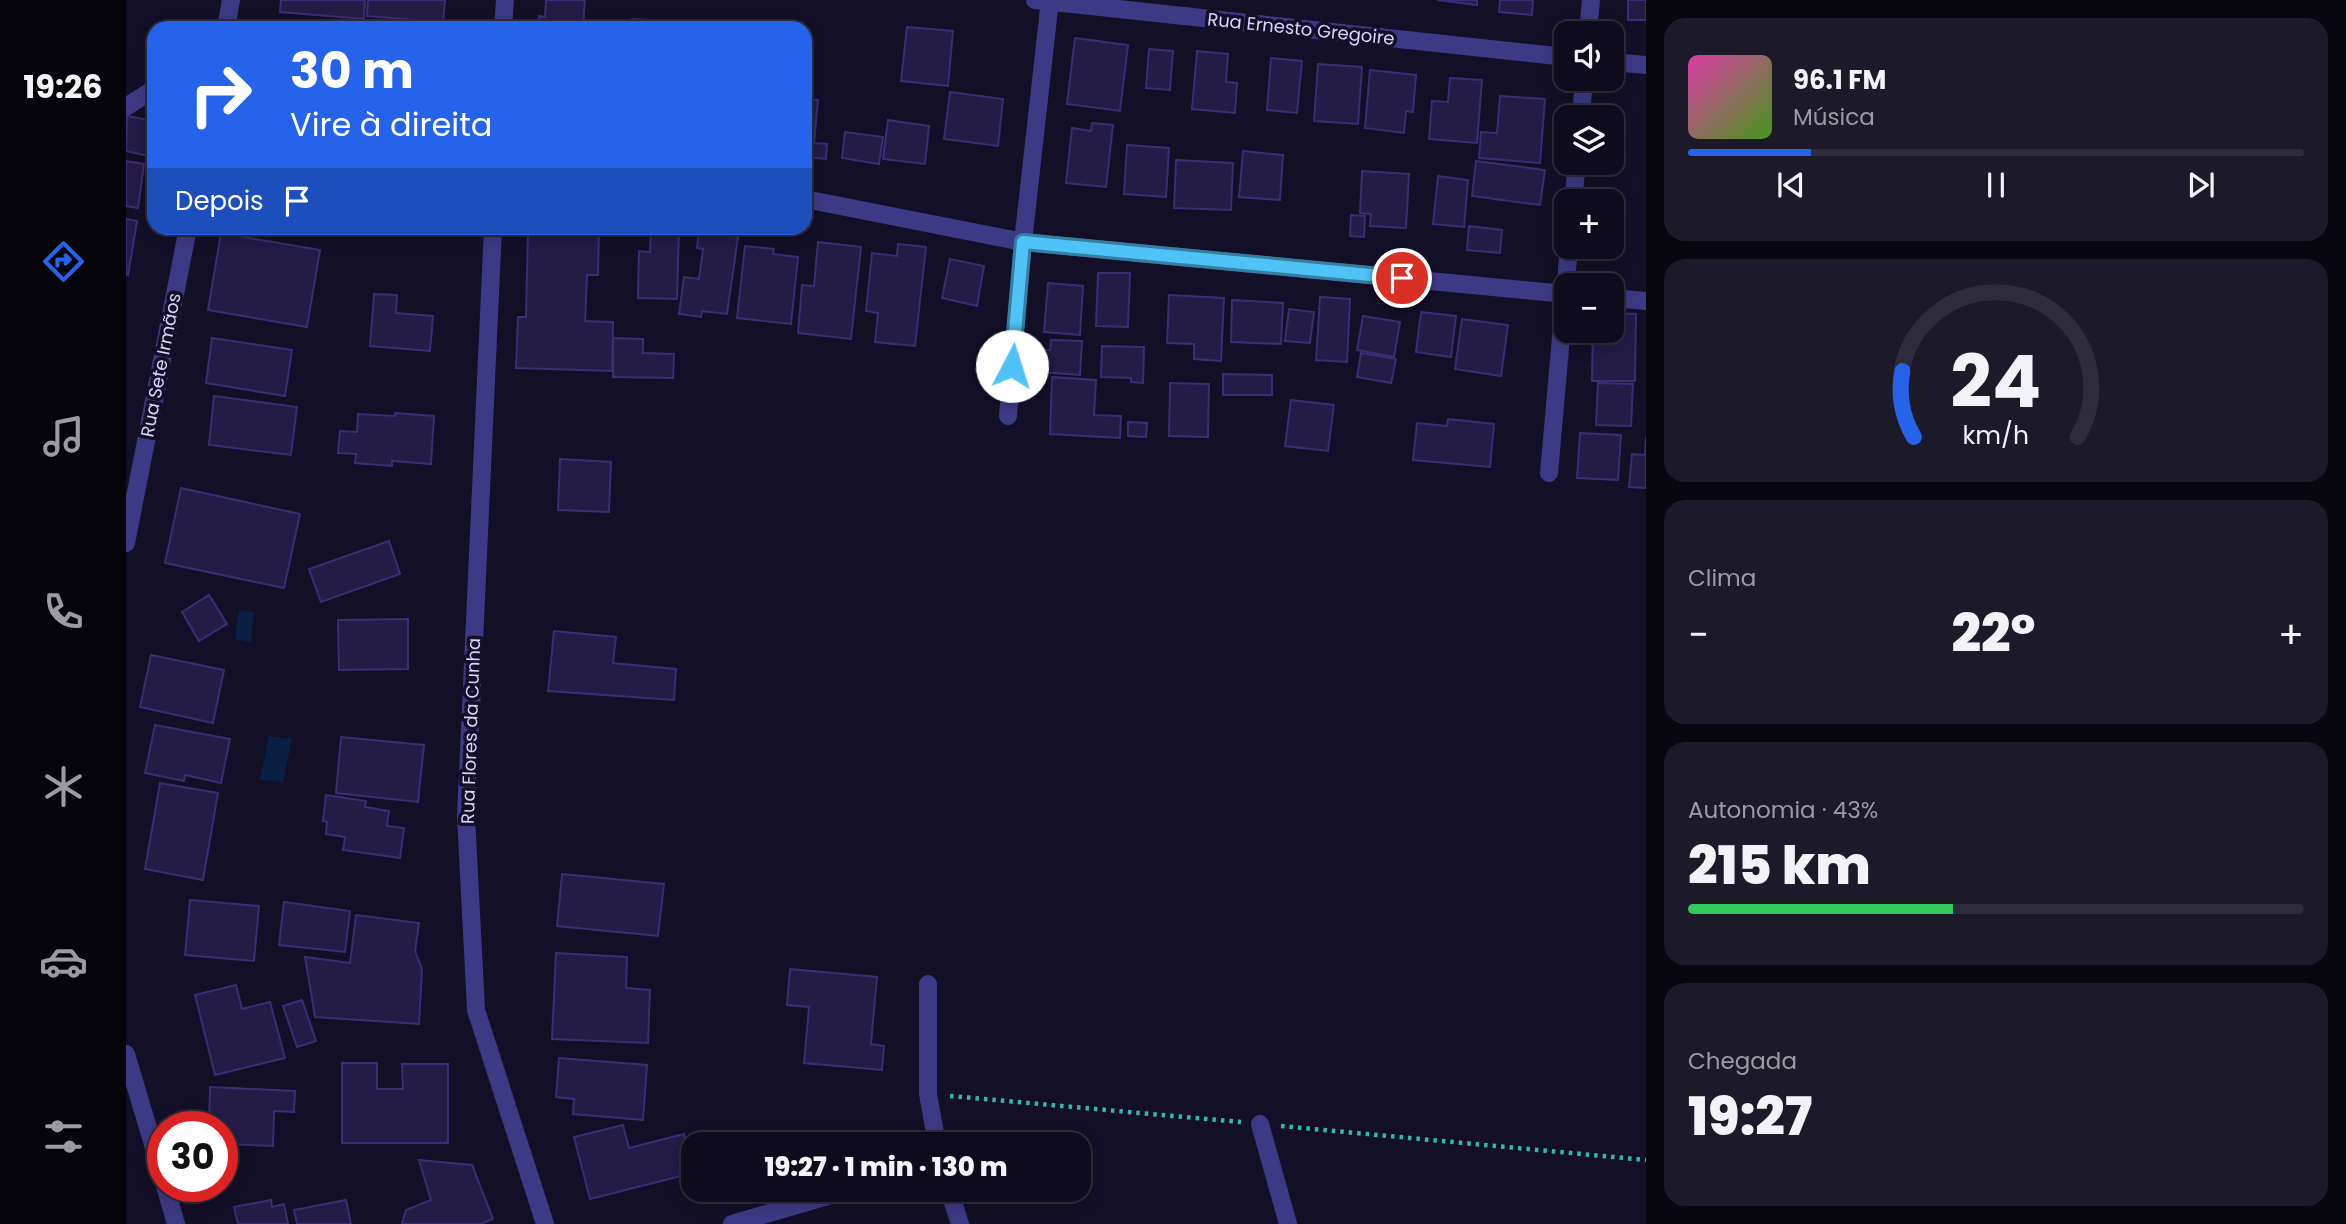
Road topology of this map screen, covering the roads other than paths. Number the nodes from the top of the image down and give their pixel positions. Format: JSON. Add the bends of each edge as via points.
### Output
{"nodes":[{"id":1,"x":231,"y":0,"type":"edge"},
{"id":2,"x":505,"y":0,"type":"edge"},
{"id":3,"x":1045,"y":0,"type":"edge"},
{"id":4,"x":1591,"y":0,"type":"edge"},
{"id":5,"x":227,"y":21,"type":"edge"},
{"id":6,"x":504,"y":21,"type":"edge"},
{"id":7,"x":1589,"y":21,"type":"edge"},
{"id":8,"x":1554,"y":56,"type":"edge"},
{"id":9,"x":1624,"y":63,"type":"edge"},
{"id":10,"x":1646,"y":65,"type":"edge"},
{"id":11,"x":147,"y":94,"type":"edge"},
{"id":12,"x":126,"y":107,"type":"edge"},
{"id":13,"x":812,"y":200,"type":"edge"},
{"id":14,"x":187,"y":235,"type":"edge"},
{"id":15,"x":493,"y":235,"type":"edge"},
{"id":16,"x":1023,"y":242,"type":"junction"},
{"id":17,"x":1554,"y":293,"type":"edge"},
{"id":18,"x":1624,"y":299,"type":"edge"},
{"id":19,"x":1646,"y":301,"type":"edge"},
{"id":20,"x":1561,"y":343,"type":"edge"},
{"id":21,"x":1008,"y":416,"type":"dead end"},
{"id":22,"x":1549,"y":473,"type":"dead end"},
{"id":23,"x":126,"y":543,"type":"edge"},
{"id":24,"x":928,"y":984,"type":"dead end"},
{"id":25,"x":126,"y":1054,"type":"edge"},
{"id":26,"x":147,"y":1124,"type":"edge"},
{"id":27,"x":1261,"y":1124,"type":"road end"},
{"id":28,"x":935,"y":1132,"type":"edge"},
{"id":29,"x":170,"y":1202,"type":"edge"},
{"id":30,"x":807,"y":1202,"type":"edge"},
{"id":31,"x":953,"y":1202,"type":"edge"},
{"id":32,"x":176,"y":1224,"type":"edge"},
{"id":33,"x":545,"y":1224,"type":"edge"},
{"id":34,"x":732,"y":1224,"type":"edge"},
{"id":35,"x":960,"y":1224,"type":"edge"},
{"id":36,"x":1288,"y":1224,"type":"edge"}],
"edges":[{"from":1,"to":5,"type":"street"},
{"from":2,"to":6,"type":"street"},
{"from":3,"to":8,"type":"street","name":"Rua Ernesto Gregoire"},
{"from":3,"to":16,"type":"street"},
{"from":4,"to":7,"type":"street"},
{"from":9,"to":10,"type":"street"},
{"from":11,"to":12,"type":"street"},
{"from":13,"to":16,"type":"street"},
{"from":14,"to":23,"type":"street","name":"Rua Sete Irmãos"},
{"from":15,"to":33,"type":"street","name":"Rua Flores da Cunha","via":[[466,816],[474,982],[476,1010]]},
{"from":16,"to":17,"type":"street"},
{"from":16,"to":21,"type":"street"},
{"from":18,"to":19,"type":"street"},
{"from":20,"to":22,"type":"street"},
{"from":24,"to":28,"type":"street","via":[[928,1094]]},
{"from":25,"to":26,"type":"street"},
{"from":27,"to":36,"type":"street"},
{"from":29,"to":32,"type":"street"},
{"from":30,"to":34,"type":"street"},
{"from":31,"to":35,"type":"street"}]}
